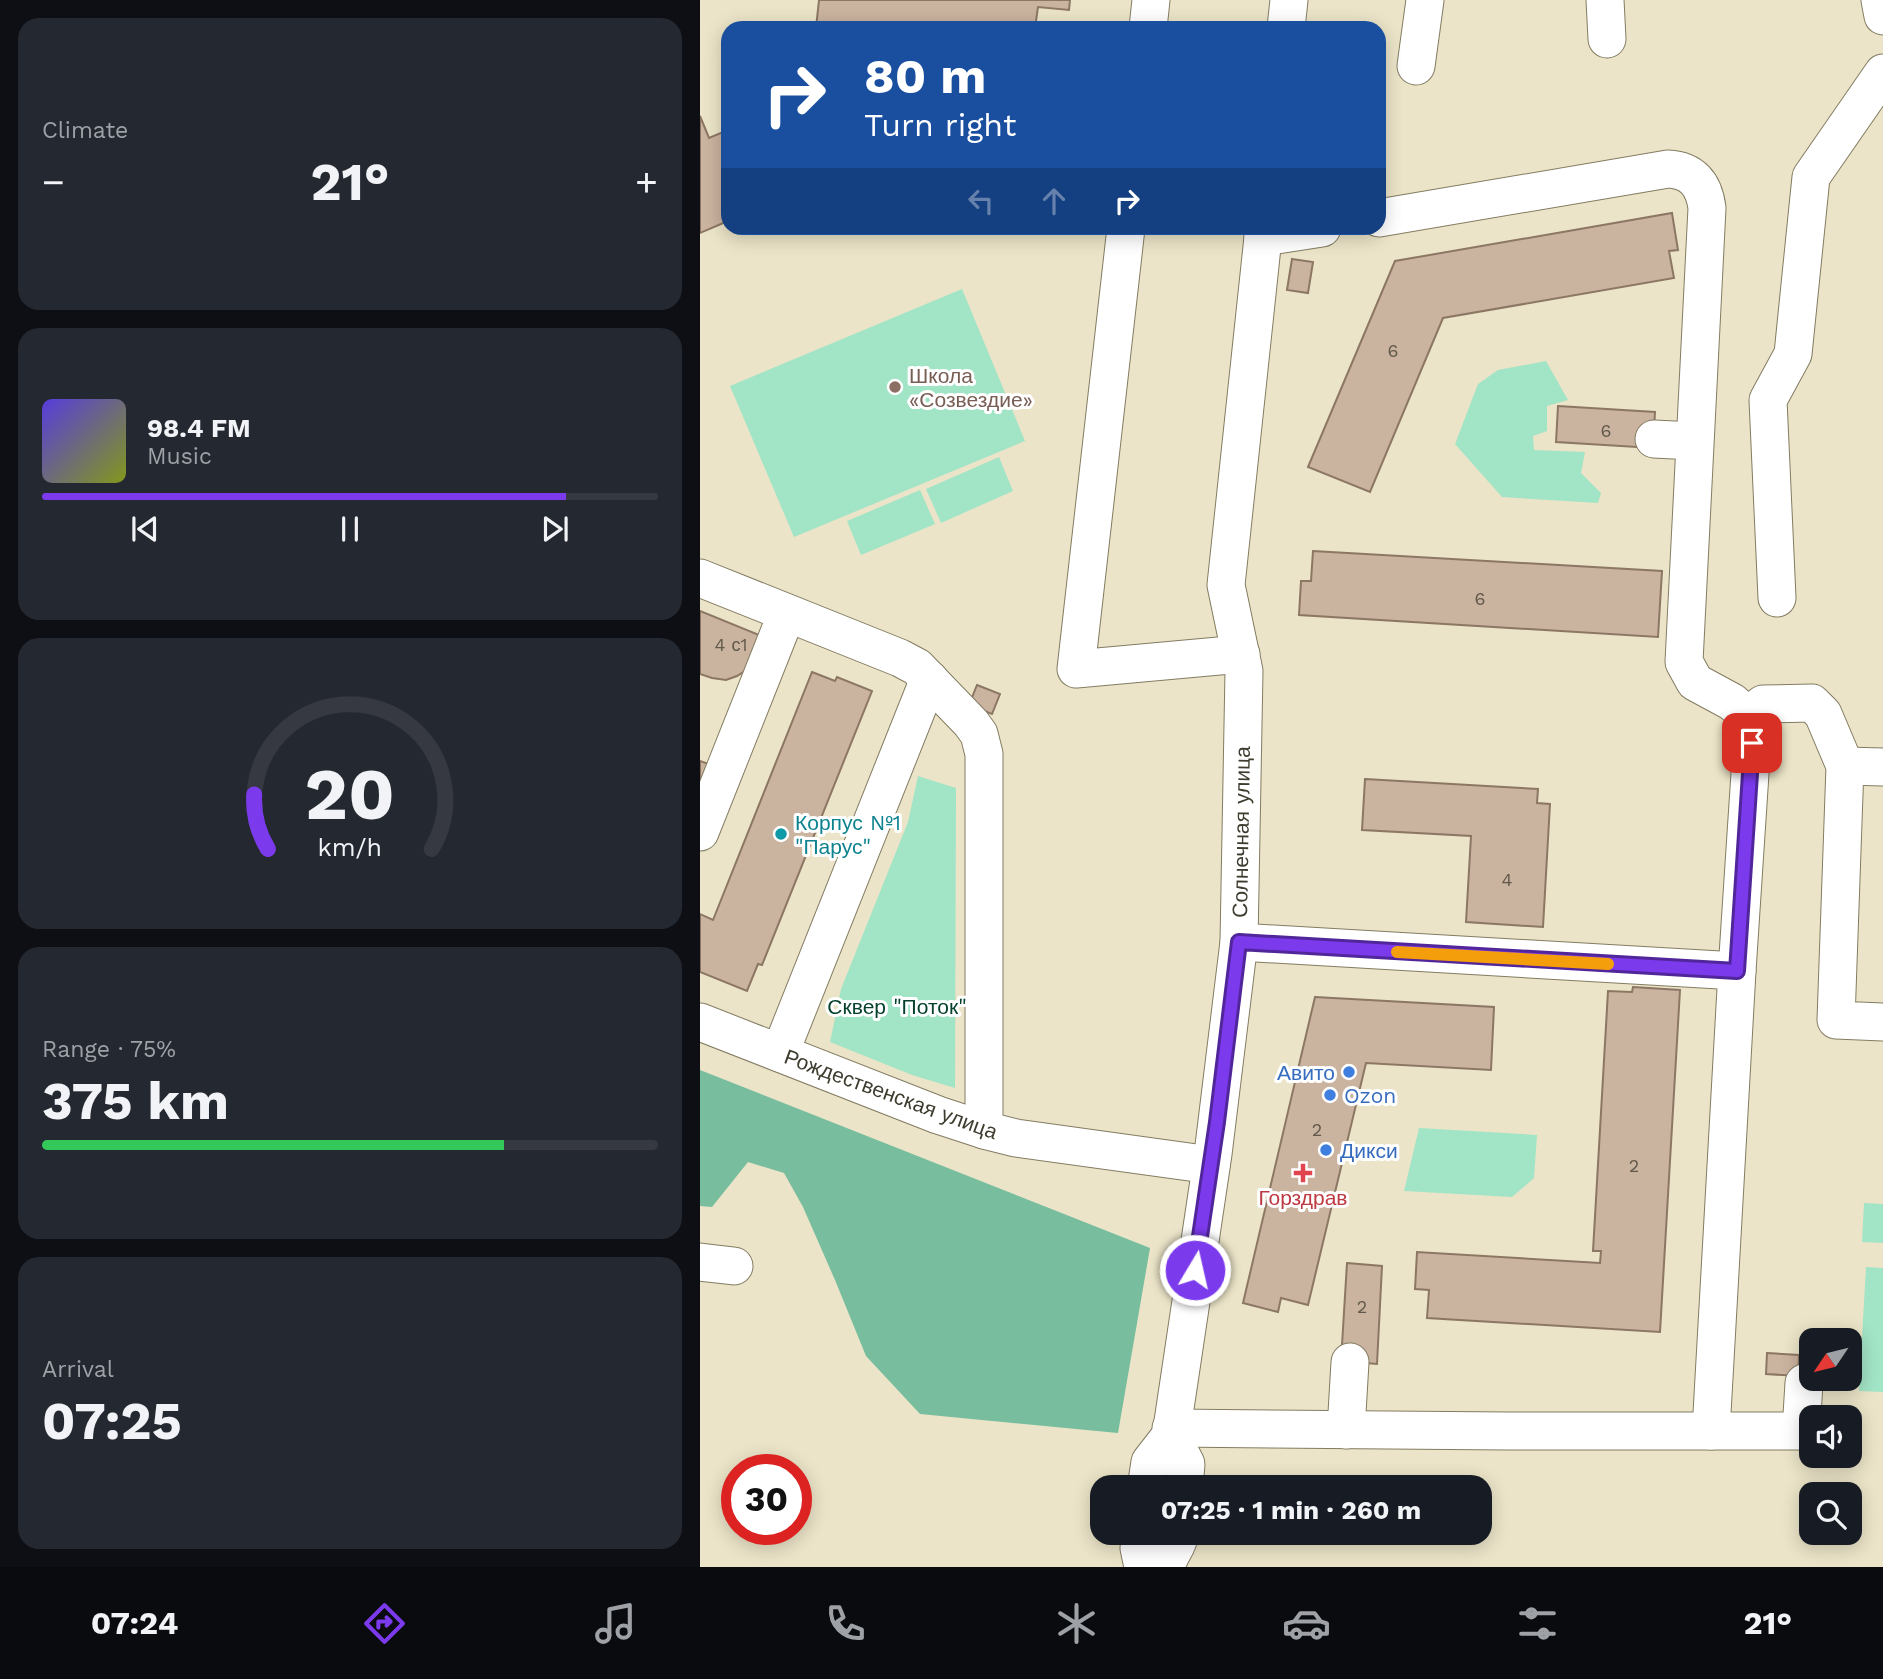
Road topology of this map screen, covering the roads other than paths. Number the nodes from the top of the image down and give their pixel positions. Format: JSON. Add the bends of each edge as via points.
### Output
{"nodes":[{"id":1,"x":1151,"y":0,"type":"edge"},
{"id":2,"x":1289,"y":0,"type":"edge"},
{"id":3,"x":1425,"y":0,"type":"edge"},
{"id":4,"x":1605,"y":0,"type":"edge"},
{"id":5,"x":1880,"y":0,"type":"edge"},
{"id":6,"x":1883,"y":16,"type":"edge"},
{"id":7,"x":1149,"y":21,"type":"edge"},
{"id":8,"x":1287,"y":21,"type":"edge"},
{"id":9,"x":1608,"y":39,"type":"dead end"},
{"id":10,"x":1416,"y":66,"type":"dead end"},
{"id":11,"x":1883,"y":73,"type":"edge"},
{"id":12,"x":1386,"y":217,"type":"edge"},
{"id":13,"x":1125,"y":235,"type":"edge"},
{"id":14,"x":1264,"y":235,"type":"edge"},
{"id":15,"x":1654,"y":430,"type":"dead end"},
{"id":16,"x":1694,"y":432,"type":"junction"},
{"id":17,"x":700,"y":578,"type":"edge"},
{"id":18,"x":1777,"y":598,"type":"dead end"},
{"id":19,"x":760,"y":615,"type":"junction"},
{"id":20,"x":1241,"y":654,"type":"junction"},
{"id":21,"x":929,"y":679,"type":"junction"},
{"id":22,"x":1748,"y":716,"type":"junction"},
{"id":23,"x":1844,"y":765,"type":"junction"},
{"id":24,"x":1883,"y":767,"type":"edge"},
{"id":25,"x":700,"y":832,"type":"edge"},
{"id":26,"x":1239,"y":942,"type":"junction"},
{"id":27,"x":1737,"y":971,"type":"junction"},
{"id":28,"x":700,"y":1022,"type":"edge"},
{"id":29,"x":1883,"y":1022,"type":"edge"},
{"id":30,"x":780,"y":1053,"type":"junction"},
{"id":31,"x":984,"y":1130,"type":"junction"},
{"id":32,"x":1211,"y":1165,"type":"junction"},
{"id":33,"x":1359,"y":1362,"type":"dead end"},
{"id":34,"x":1355,"y":1430,"type":"junction"},
{"id":35,"x":1171,"y":1431,"type":"junction"},
{"id":36,"x":1711,"y":1431,"type":"junction"},
{"id":37,"x":1799,"y":1431,"type":"edge"},
{"id":38,"x":1148,"y":1475,"type":"edge"},
{"id":39,"x":1185,"y":1475,"type":"edge"}],
"edges":[{"from":1,"to":7,"type":"street"},
{"from":2,"to":8,"type":"street"},
{"from":3,"to":10,"type":"street"},
{"from":4,"to":9,"type":"street"},
{"from":5,"to":6,"type":"street"},
{"from":11,"to":18,"type":"street","via":[[1811,177],[1793,354],[1768,400]]},
{"from":12,"to":16,"type":"street","via":[[1668,169],[1690,174],[1704,193],[1707,208]]},
{"from":13,"to":20,"type":"street","via":[[1076,669]]},
{"from":14,"to":20,"type":"street","name":"Солнечная улица","via":[[1226,585]]},
{"from":15,"to":16,"type":"street"},
{"from":16,"to":22,"type":"street","via":[[1684,662],[1695,682]]},
{"from":17,"to":19,"type":"street"},
{"from":19,"to":21,"type":"street","via":[[900,658]]},
{"from":19,"to":25,"type":"street"},
{"from":20,"to":26,"type":"street","name":"Солнечная улица"},
{"from":21,"to":30,"type":"street"},
{"from":21,"to":31,"type":"street","via":[[971,723],[984,744]]},
{"from":22,"to":23,"type":"street","via":[[1763,704],[1812,703],[1823,714]]},
{"from":22,"to":27,"type":"street","via":[[1752,743]]},
{"from":23,"to":24,"type":"street"},
{"from":23,"to":29,"type":"street","via":[[1836,1020]]},
{"from":26,"to":27,"type":"street"},
{"from":26,"to":32,"type":"street","name":"Солнечная улица"},
{"from":27,"to":36,"type":"street"},
{"from":28,"to":30,"type":"street","name":"Рождественская улица"},
{"from":30,"to":31,"type":"street","name":"Рождественская улица"},
{"from":31,"to":32,"type":"street","name":"Рождественская улица"},
{"from":32,"to":35,"type":"street","name":"Солнечная улица"},
{"from":33,"to":34,"type":"street"},
{"from":34,"to":35,"type":"street"},
{"from":34,"to":36,"type":"street"},
{"from":35,"to":38,"type":"street","via":[[1150,1462]]},
{"from":35,"to":39,"type":"street","via":[[1186,1464]]},
{"from":36,"to":37,"type":"street"}]}
